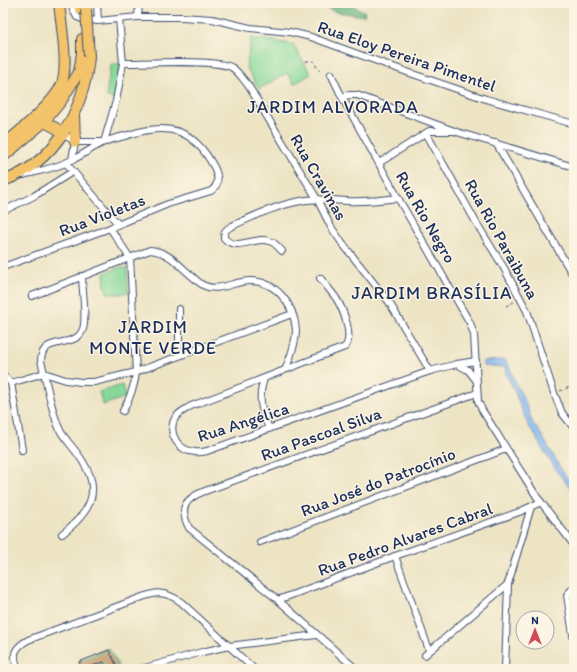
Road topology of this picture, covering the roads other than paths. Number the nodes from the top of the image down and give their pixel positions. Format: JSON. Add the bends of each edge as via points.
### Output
{"nodes":[{"id":1,"x":59,"y":3,"type":"edge"},
{"id":2,"x":97,"y":3,"type":"edge"},
{"id":3,"x":139,"y":3,"type":"edge"},
{"id":4,"x":80,"y":5,"type":"edge"},
{"id":5,"x":138,"y":16,"type":"junction"},
{"id":6,"x":119,"y":19,"type":"junction"},
{"id":7,"x":98,"y":21,"type":"junction"},
{"id":8,"x":123,"y":63,"type":"junction"},
{"id":9,"x":331,"y":74,"type":"dead end"},
{"id":10,"x":74,"y":82,"type":"junction"},
{"id":11,"x":342,"y":97,"type":"junction"},
{"id":12,"x":42,"y":110,"type":"junction"},
{"id":13,"x":74,"y":112,"type":"junction"},
{"id":14,"x":422,"y":118,"type":"junction"},
{"id":15,"x":44,"y":122,"type":"junction"},
{"id":16,"x":574,"y":124,"type":"edge"},
{"id":17,"x":428,"y":132,"type":"junction"},
{"id":18,"x":457,"y":132,"type":"junction"},
{"id":19,"x":64,"y":134,"type":"junction"},
{"id":20,"x":75,"y":142,"type":"junction"},
{"id":21,"x":104,"y":142,"type":"junction"},
{"id":22,"x":496,"y":143,"type":"junction"},
{"id":23,"x":3,"y":148,"type":"edge"},
{"id":24,"x":3,"y":157,"type":"edge"},
{"id":25,"x":69,"y":162,"type":"junction"},
{"id":26,"x":379,"y":163,"type":"junction"},
{"id":27,"x":574,"y":167,"type":"edge"},
{"id":28,"x":72,"y":172,"type":"junction"},
{"id":29,"x":3,"y":180,"type":"edge"},
{"id":30,"x":398,"y":198,"type":"junction"},
{"id":31,"x":317,"y":199,"type":"junction"},
{"id":32,"x":3,"y":210,"type":"edge"},
{"id":33,"x":118,"y":224,"type":"junction"},
{"id":34,"x":110,"y":228,"type":"junction"},
{"id":35,"x":282,"y":251,"type":"dead end"},
{"id":36,"x":130,"y":258,"type":"junction"},
{"id":37,"x":4,"y":266,"type":"edge"},
{"id":38,"x":82,"y":276,"type":"junction"},
{"id":39,"x":320,"y":278,"type":"dead end"},
{"id":40,"x":574,"y":278,"type":"edge"},
{"id":41,"x":32,"y":296,"type":"dead end"},
{"id":42,"x":179,"y":309,"type":"dead end"},
{"id":43,"x":292,"y":314,"type":"junction"},
{"id":44,"x":179,"y":356,"type":"junction"},
{"id":45,"x":476,"y":361,"type":"junction"},
{"id":46,"x":457,"y":364,"type":"junction"},
{"id":47,"x":286,"y":368,"type":"junction"},
{"id":48,"x":430,"y":371,"type":"junction"},
{"id":49,"x":136,"y":372,"type":"junction"},
{"id":50,"x":44,"y":373,"type":"junction"},
{"id":51,"x":3,"y":375,"type":"edge"},
{"id":52,"x":264,"y":379,"type":"junction"},
{"id":53,"x":477,"y":381,"type":"junction"},
{"id":54,"x":11,"y":383,"type":"junction"},
{"id":55,"x":477,"y":393,"type":"junction"},
{"id":56,"x":123,"y":411,"type":"dead end"},
{"id":57,"x":574,"y":428,"type":"edge"},
{"id":58,"x":269,"y":429,"type":"junction"},
{"id":59,"x":506,"y":449,"type":"junction"},
{"id":60,"x":22,"y":450,"type":"dead end"},
{"id":61,"x":541,"y":502,"type":"junction"},
{"id":62,"x":531,"y":507,"type":"junction"},
{"id":63,"x":62,"y":534,"type":"dead end"},
{"id":64,"x":260,"y":542,"type":"dead end"},
{"id":65,"x":574,"y":545,"type":"edge"},
{"id":66,"x":395,"y":556,"type":"junction"},
{"id":67,"x":508,"y":584,"type":"junction"},
{"id":68,"x":574,"y":587,"type":"edge"},
{"id":69,"x":278,"y":600,"type":"junction"},
{"id":70,"x":316,"y":635,"type":"junction"},
{"id":71,"x":574,"y":641,"type":"edge"},
{"id":72,"x":229,"y":646,"type":"junction"},
{"id":73,"x":505,"y":666,"type":"edge"},
{"id":74,"x":18,"y":669,"type":"edge"},
{"id":75,"x":141,"y":669,"type":"edge"},
{"id":76,"x":254,"y":669,"type":"edge"},
{"id":77,"x":356,"y":669,"type":"edge"},
{"id":78,"x":499,"y":669,"type":"edge"}],
"edges":[{"from":1,"to":12,"type":"main road","via":[[64,76],[61,87]]},
{"from":2,"to":7,"type":"street"},
{"from":3,"to":5,"type":"street"},
{"from":4,"to":7,"type":"street","name":"Rua Eloy Pereira Pimentel","via":[[73,10],[76,16]]},
{"from":4,"to":10,"type":"main road","via":[[82,52],[79,72]]},
{"from":4,"to":13,"type":"main road","bridge":true,"via":[[89,57],[87,73]]},
{"from":5,"to":6,"type":"street","name":"Rua Eloy Pereira Pimentel"},
{"from":5,"to":16,"type":"street","name":"Rua Eloy Pereira Pimentel","via":[[212,19],[250,28],[312,37],[486,99]]},
{"from":6,"to":7,"type":"street","name":"Rua Eloy Pereira Pimentel"},
{"from":6,"to":8,"type":"street"},
{"from":8,"to":21,"type":"street","via":[[116,101]]},
{"from":8,"to":31,"type":"street","name":"Rua Cravinas","via":[[197,63],[230,67],[248,85]]},
{"from":9,"to":11,"type":"street","name":"Rua Rio Negro"},
{"from":10,"to":12,"type":"main road","via":[[64,94]]},
{"from":10,"to":15,"type":"main road"},
{"from":11,"to":14,"type":"street","via":[[357,95]]},
{"from":11,"to":26,"type":"street","name":"Rua Rio Negro"},
{"from":12,"to":23,"type":"main road"},
{"from":13,"to":19,"type":"main road"},
{"from":13,"to":20,"type":"main road"},
{"from":14,"to":17,"type":"street","name":"Rua Rio Paraibuna","via":[[430,125]]},
{"from":14,"to":18,"type":"street"},
{"from":15,"to":19,"type":"main road"},
{"from":15,"to":24,"type":"main road"},
{"from":17,"to":18,"type":"street"},
{"from":17,"to":26,"type":"street"},
{"from":17,"to":57,"type":"street","name":"Rua Rio Paraibuna","via":[[526,311],[562,413]]},
{"from":18,"to":22,"type":"street"},
{"from":19,"to":20,"type":"street"},
{"from":19,"to":29,"type":"main road","via":[[39,162]]},
{"from":20,"to":21,"type":"street"},
{"from":20,"to":25,"type":"street"},
{"from":21,"to":25,"type":"street"},
{"from":21,"to":33,"type":"street","name":"Rua Violetas","via":[[143,130],[161,128],[178,131],[193,139],[207,154],[216,171],[218,182],[216,188],[211,191],[168,204]]},
{"from":22,"to":27,"type":"street"},
{"from":22,"to":40,"type":"street"},
{"from":25,"to":28,"type":"street"},
{"from":25,"to":29,"type":"street"},
{"from":26,"to":30,"type":"street","name":"Rua Rio Negro"},
{"from":28,"to":32,"type":"street","via":[[34,196]]},
{"from":28,"to":33,"type":"street"},
{"from":30,"to":31,"type":"street","via":[[374,201]]},
{"from":30,"to":45,"type":"street","name":"Rua Rio Negro","via":[[470,323],[474,335]]},
{"from":31,"to":35,"type":"street","via":[[279,206],[226,229],[224,233],[228,243],[268,240]]},
{"from":31,"to":48,"type":"street","name":"Rua Cravinas","via":[[331,228],[389,302]]},
{"from":33,"to":34,"type":"street","name":"Rua Violetas"},
{"from":34,"to":36,"type":"street"},
{"from":34,"to":37,"type":"street","name":"Rua Violetas"},
{"from":36,"to":38,"type":"street"},
{"from":36,"to":43,"type":"street","via":[[150,250],[160,251],[203,285],[212,288],[248,281],[261,282],[273,287],[283,296]]},
{"from":36,"to":49,"type":"street"},
{"from":38,"to":41,"type":"street"},
{"from":38,"to":50,"type":"street","via":[[85,320],[83,329],[79,336],[44,349],[41,354]]},
{"from":39,"to":47,"type":"street","name":"Rua Angélica","via":[[341,308],[349,336],[348,343]]},
{"from":42,"to":44,"type":"street"},
{"from":43,"to":44,"type":"street"},
{"from":43,"to":47,"type":"street","via":[[296,330],[293,350]]},
{"from":44,"to":49,"type":"street"},
{"from":45,"to":46,"type":"street","name":"Rua Angélica"},
{"from":45,"to":53,"type":"street","name":"Rua Rio Negro"},
{"from":46,"to":48,"type":"street","name":"Rua Angélica"},
{"from":46,"to":53,"type":"street","via":[[468,370]]},
{"from":47,"to":52,"type":"street","name":"Rua Angélica"},
{"from":48,"to":58,"type":"street","name":"Rua Angélica"},
{"from":49,"to":50,"type":"street","via":[[94,382],[66,380]]},
{"from":49,"to":56,"type":"street","via":[[131,396]]},
{"from":50,"to":54,"type":"street"},
{"from":50,"to":63,"type":"street","via":[[56,419],[62,433],[84,463],[93,488],[92,499],[80,519]]},
{"from":51,"to":54,"type":"street"},
{"from":52,"to":58,"type":"street","via":[[260,399]]},
{"from":52,"to":58,"type":"street","name":"Rua Angélica","via":[[181,411],[174,419],[172,428],[173,436],[179,445],[187,451],[196,453]]},
{"from":53,"to":55,"type":"street","name":"Rua Rio Negro"},
{"from":54,"to":60,"type":"street"},
{"from":55,"to":59,"type":"street","name":"Rua Rio Negro","via":[[482,410]]},
{"from":55,"to":69,"type":"street","name":"Rua Pascoal Silva","via":[[194,496],[186,503],[183,512],[189,528]]},
{"from":59,"to":61,"type":"street","name":"Rua Rio Negro"},
{"from":59,"to":64,"type":"street","name":"Rua José do Patrocínio"},
{"from":61,"to":62,"type":"street","name":"Rua Pedro Alvares Cabral"},
{"from":61,"to":65,"type":"street","name":"Rua Rio Negro"},
{"from":62,"to":66,"type":"street","name":"Rua Pedro Alvares Cabral"},
{"from":62,"to":67,"type":"street"},
{"from":66,"to":67,"type":"street","via":[[427,652]]},
{"from":66,"to":69,"type":"street","name":"Rua Pedro Alvares Cabral"},
{"from":67,"to":73,"type":"street"},
{"from":68,"to":71,"type":"street","via":[[567,595]]},
{"from":69,"to":70,"type":"street"},
{"from":70,"to":72,"type":"street"},
{"from":70,"to":77,"type":"street"},
{"from":72,"to":74,"type":"street","via":[[171,595],[152,593],[28,640],[17,649],[15,661]]},
{"from":72,"to":75,"type":"street"},
{"from":72,"to":76,"type":"street"},
{"from":73,"to":78,"type":"street"}]}
